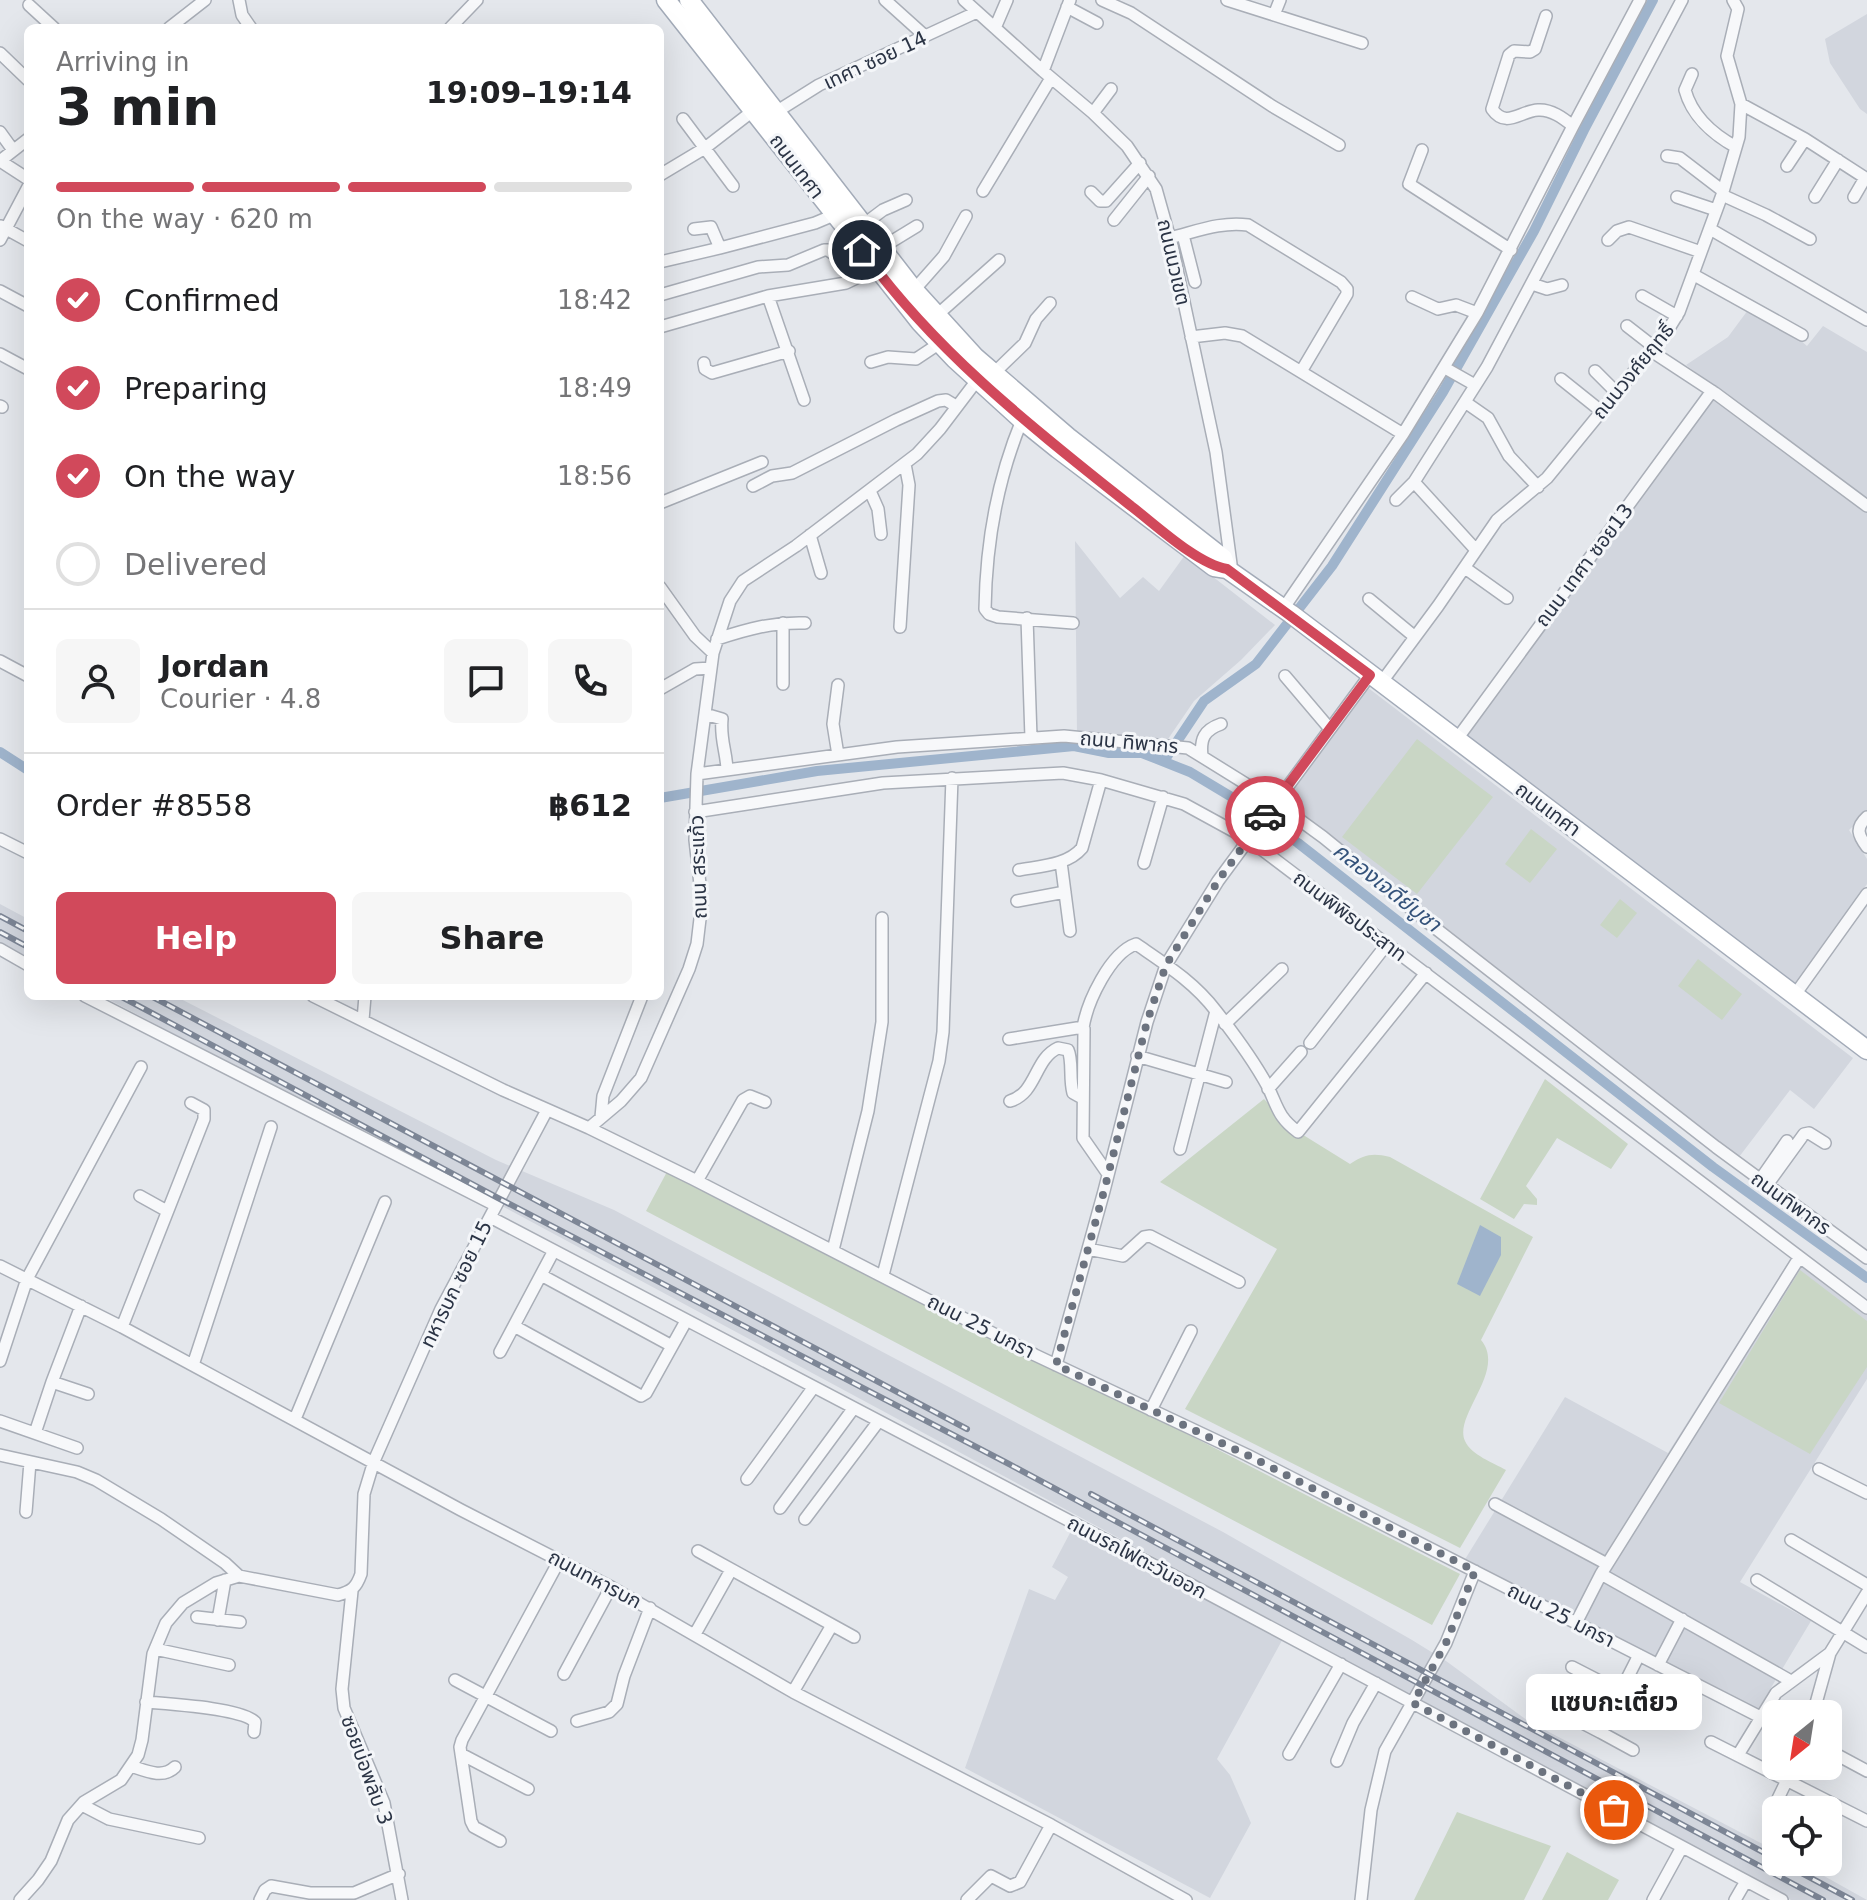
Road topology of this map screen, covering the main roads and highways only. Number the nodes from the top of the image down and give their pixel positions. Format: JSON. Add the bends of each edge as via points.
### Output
{"nodes":[{"id":1,"x":666,"y":0,"type":"edge"},
{"id":2,"x":689,"y":0,"type":"edge"},
{"id":3,"x":986,"y":374,"type":"junction"},
{"id":4,"x":1230,"y":571,"type":"junction"},
{"id":5,"x":1867,"y":1050,"type":"edge"}],
"edges":[{"from":1,"to":3,"type":"main road","name":"ถนนเทศา","via":[[875,269],[940,343]]},
{"from":2,"to":3,"type":"main road","name":"ถนนเทศา","via":[[914,290]]},
{"from":3,"to":4,"type":"main road","name":"ถนนเทศา","via":[[1223,558]]},
{"from":3,"to":4,"type":"main road","name":"ถนนเทศา","via":[[1022,420],[1162,530],[1214,567]]},
{"from":4,"to":5,"type":"main road","name":"ถนนเทศา"}]}
